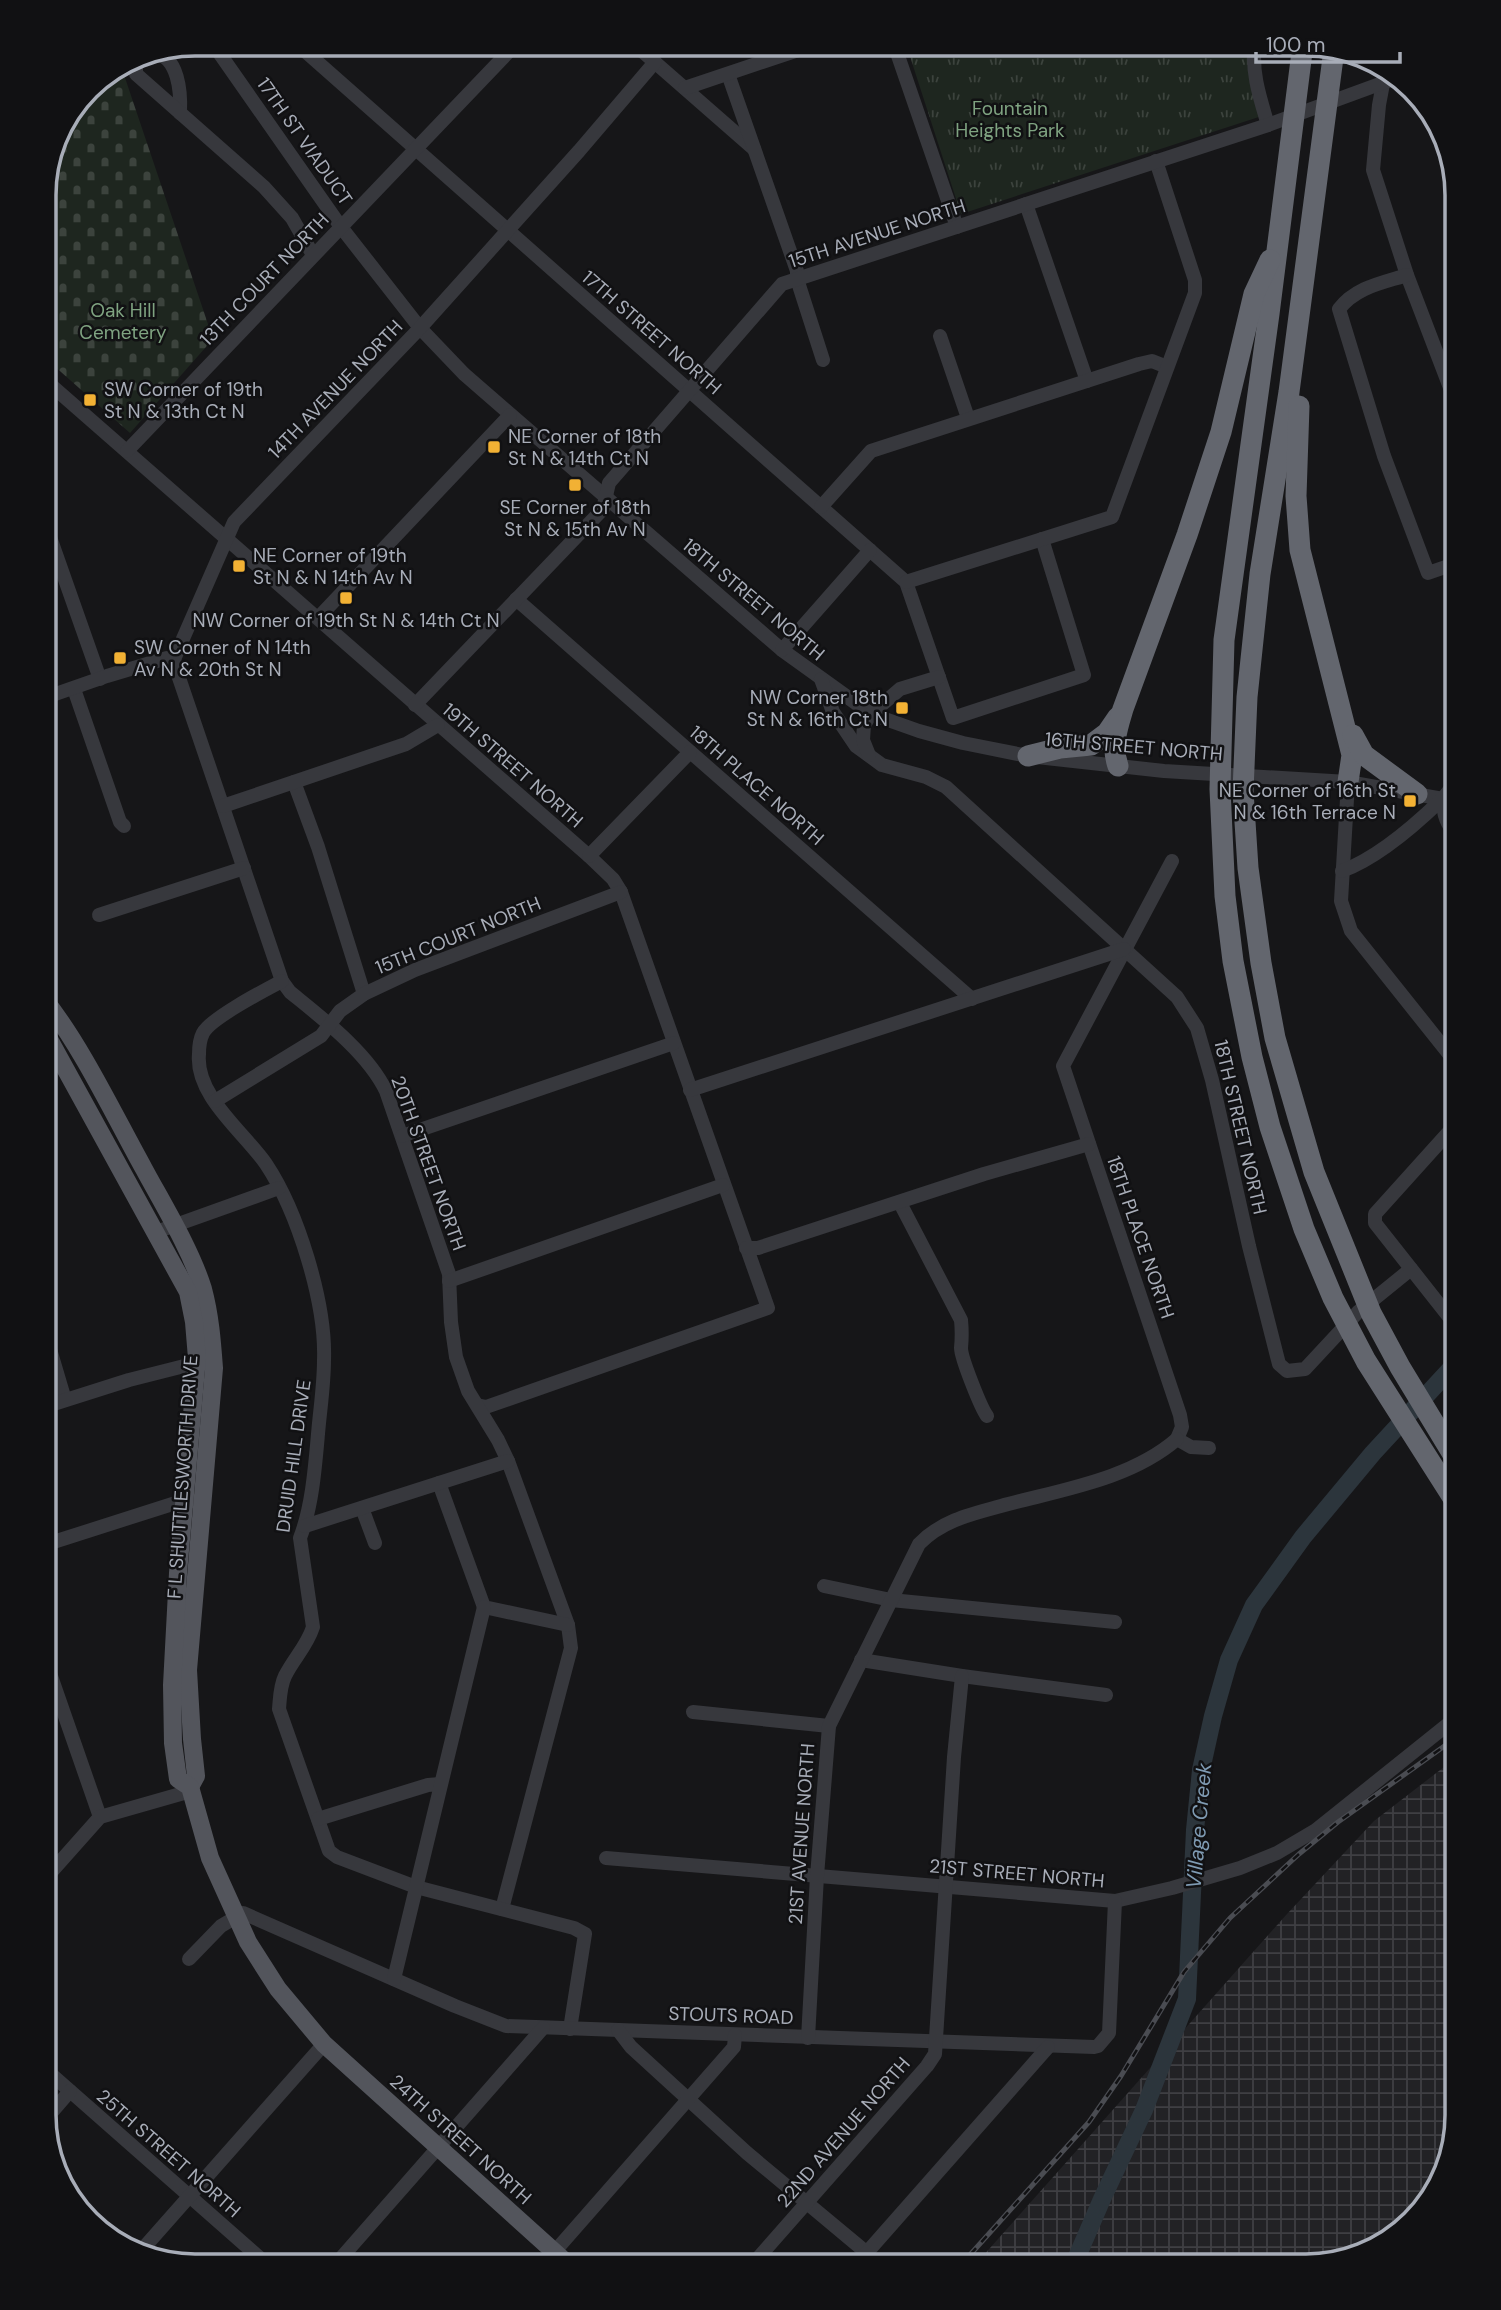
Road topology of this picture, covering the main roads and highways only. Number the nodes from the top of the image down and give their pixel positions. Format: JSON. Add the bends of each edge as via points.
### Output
{"nodes":[{"id":1,"x":1302,"y":56,"type":"edge"},
{"id":2,"x":1333,"y":59,"type":"edge"},
{"id":3,"x":1312,"y":221,"type":"junction"},
{"id":4,"x":1278,"y":242,"type":"junction"},
{"id":5,"x":1338,"y":701,"type":"junction"},
{"id":6,"x":1123,"y":709,"type":"junction"},
{"id":7,"x":1028,"y":756,"type":"road end"},
{"id":8,"x":1118,"y":766,"type":"road end"},
{"id":9,"x":1348,"y":782,"type":"road end"},
{"id":10,"x":1417,"y":794,"type":"road end"},
{"id":11,"x":56,"y":1014,"type":"edge"},
{"id":12,"x":56,"y":1052,"type":"edge"},
{"id":13,"x":205,"y":1361,"type":"junction"},
{"id":14,"x":1445,"y":1441,"type":"edge"},
{"id":15,"x":1445,"y":1486,"type":"edge"},
{"id":16,"x":324,"y":2044,"type":"joint"},
{"id":17,"x":557,"y":2254,"type":"edge"}],
"edges":[{"from":1,"to":4,"type":"highway"},
{"from":2,"to":3,"type":"highway"},
{"from":3,"to":5,"type":"highway","via":[[1296,496],[1300,550]]},
{"from":3,"to":14,"type":"highway","via":[[1260,574],[1247,697],[1243,791],[1248,868],[1275,1038],[1314,1172],[1371,1313]]},
{"from":4,"to":6,"type":"highway","via":[[1254,294],[1221,432]]},
{"from":4,"to":15,"type":"highway","via":[[1224,640],[1220,789],[1233,961],[1270,1127],[1304,1229],[1333,1298],[1386,1395]]},
{"from":5,"to":9,"type":"highway","via":[[1352,755]]},
{"from":5,"to":10,"type":"highway","via":[[1364,755]]},
{"from":6,"to":7,"type":"highway","via":[[1107,733],[1091,746]]},
{"from":6,"to":8,"type":"highway","via":[[1114,739]]},
{"from":11,"to":13,"type":"main road","name":"F L SHUTTLESWORTH DRIVE","via":[[174,1224],[202,1287],[211,1326]]},
{"from":12,"to":13,"type":"main road","name":"F L SHUTTLESWORTH DRIVE","via":[[188,1292]]},
{"from":13,"to":16,"type":"main road","name":"F L SHUTTLESWORTH DRIVE","via":[[193,1501],[188,1670],[197,1776],[190,1789],[210,1858],[248,1942],[278,1989]]},
{"from":16,"to":17,"type":"main road","name":"24TH STREET NORTH"}]}
